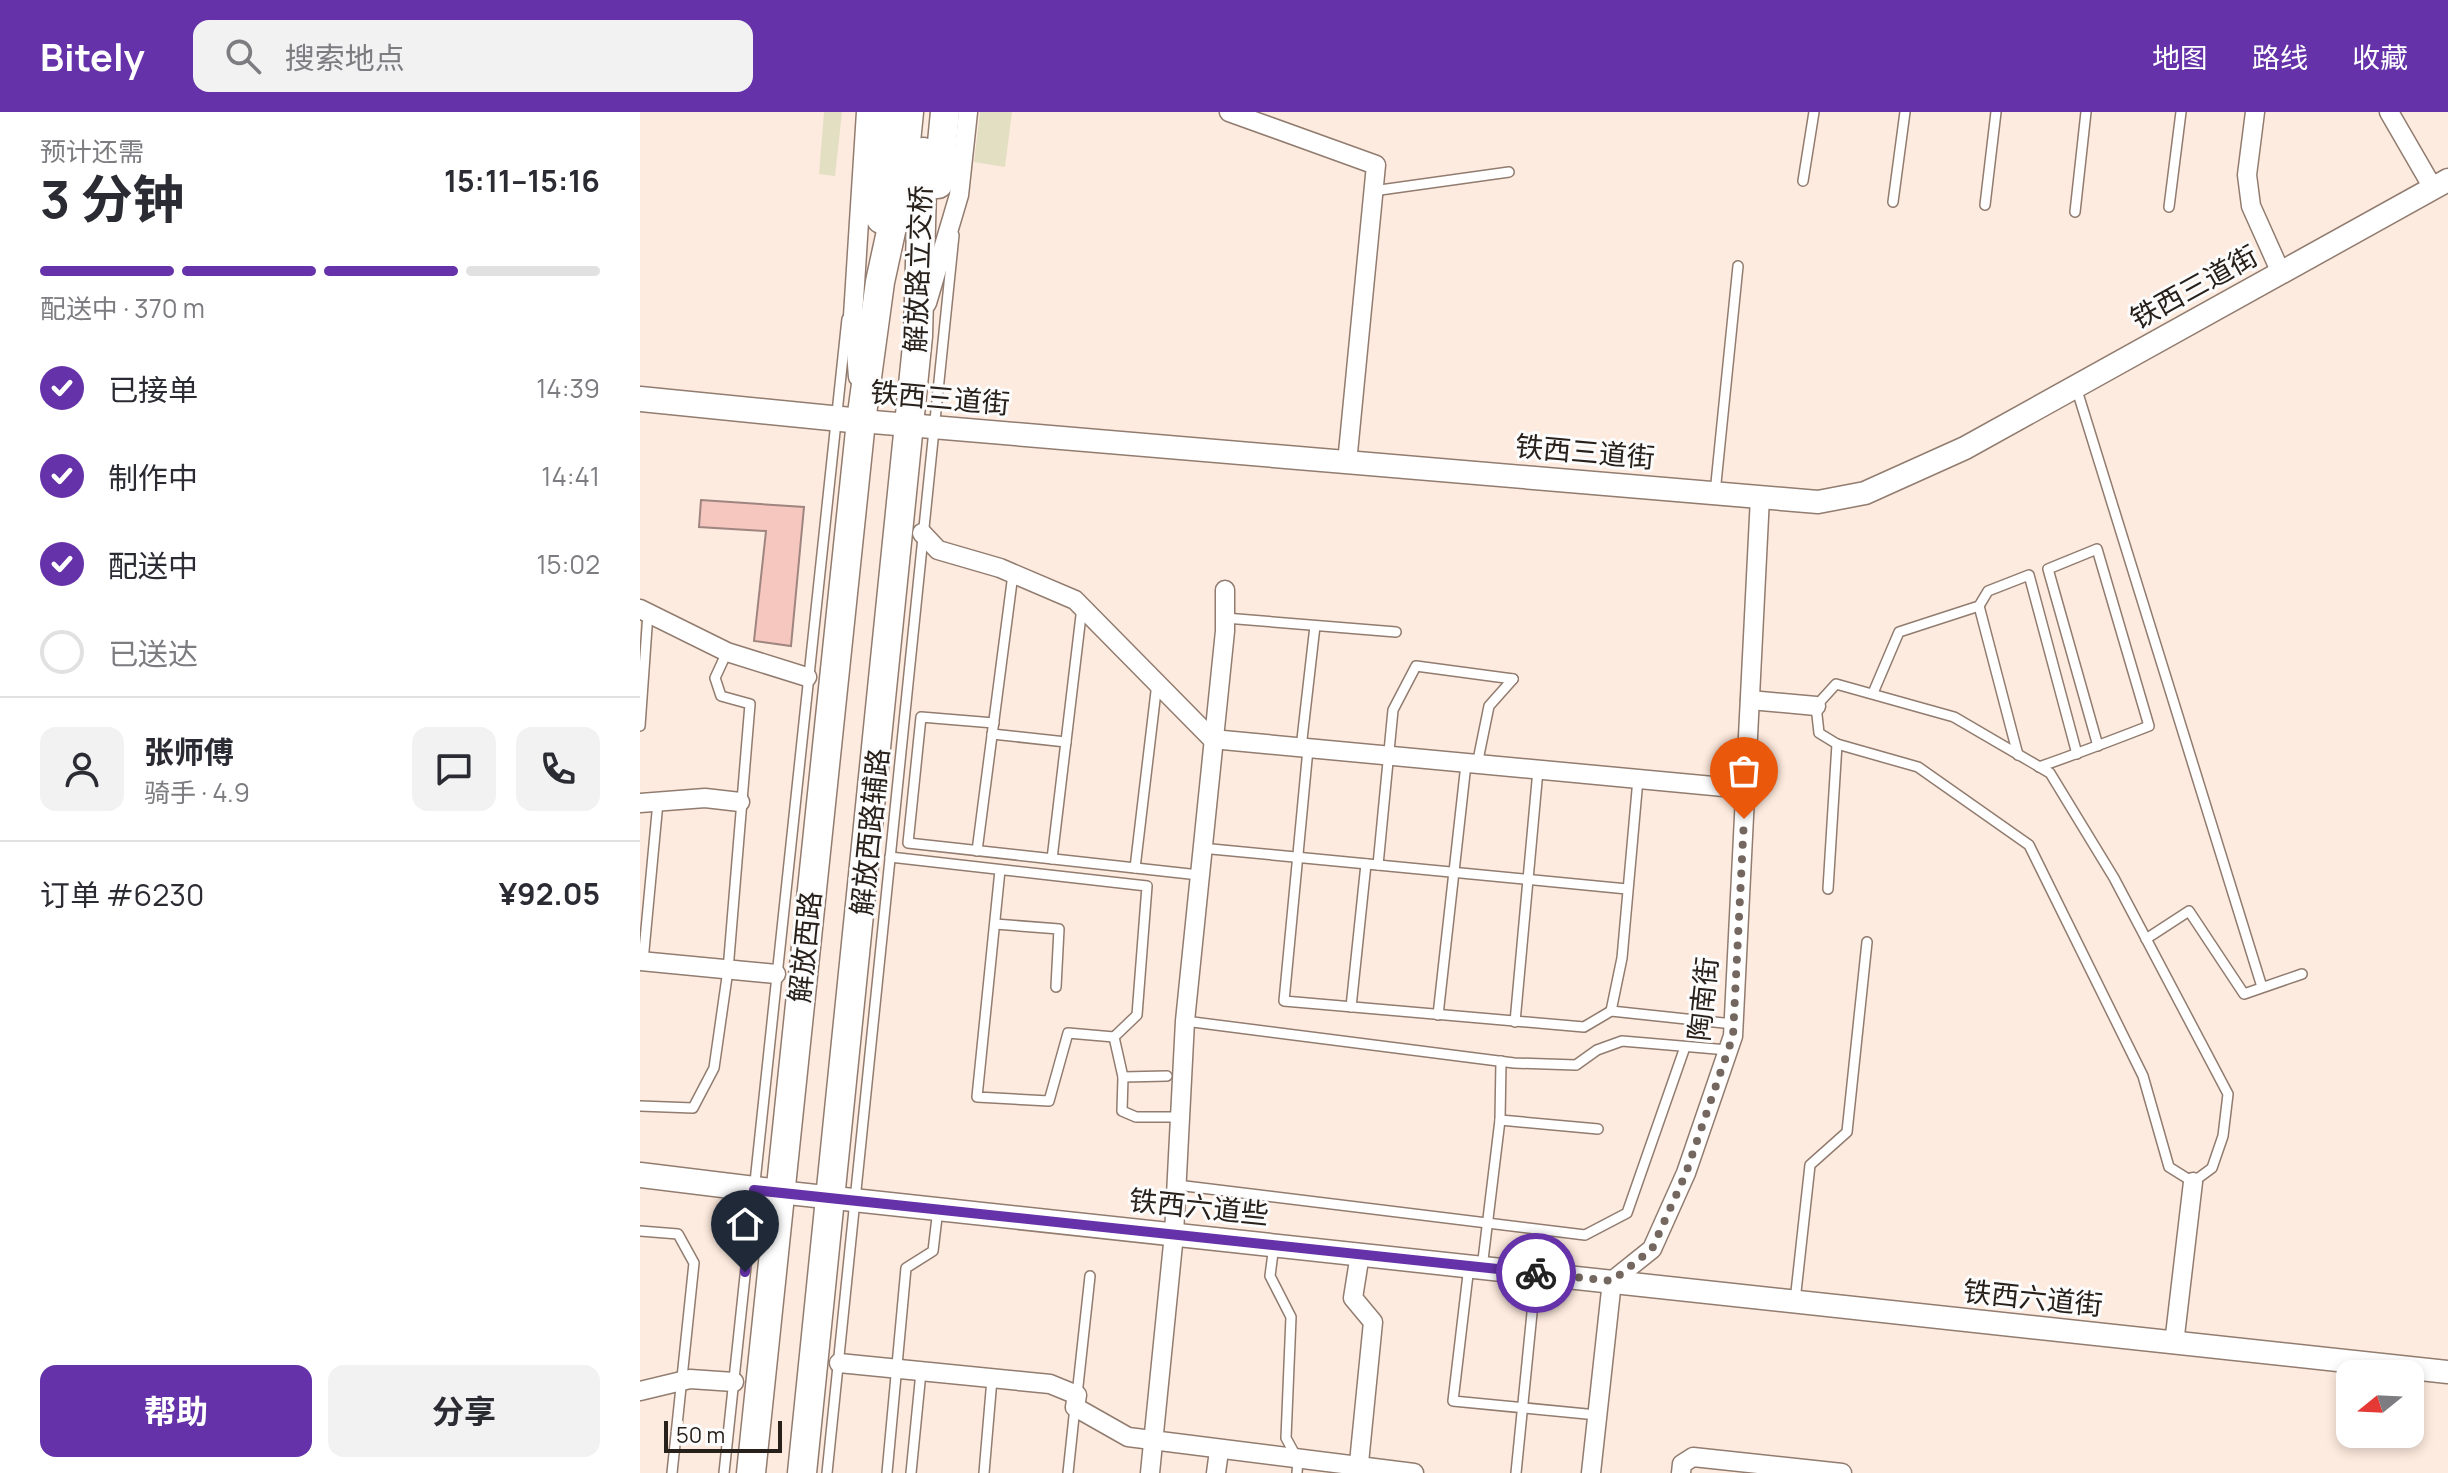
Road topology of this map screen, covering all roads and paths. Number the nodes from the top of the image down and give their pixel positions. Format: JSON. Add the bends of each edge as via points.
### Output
{"nodes":[{"id":1,"x":866,"y":112,"type":"edge"},
{"id":2,"x":887,"y":112,"type":"edge"},
{"id":3,"x":909,"y":112,"type":"edge"},
{"id":4,"x":926,"y":112,"type":"edge"},
{"id":5,"x":945,"y":112,"type":"edge"},
{"id":6,"x":968,"y":112,"type":"edge"},
{"id":7,"x":1229,"y":112,"type":"edge"},
{"id":8,"x":1814,"y":112,"type":"edge"},
{"id":9,"x":1905,"y":112,"type":"edge"},
{"id":10,"x":1996,"y":112,"type":"edge"},
{"id":11,"x":2086,"y":112,"type":"edge"},
{"id":12,"x":2181,"y":112,"type":"edge"},
{"id":13,"x":2255,"y":112,"type":"edge"},
{"id":14,"x":2389,"y":112,"type":"edge"},
{"id":15,"x":1509,"y":172,"type":"dead end"},
{"id":16,"x":1803,"y":181,"type":"dead end"},
{"id":17,"x":2441,"y":184,"type":"edge"},
{"id":18,"x":1373,"y":191,"type":"junction"},
{"id":19,"x":959,"y":195,"type":"junction"},
{"id":20,"x":1893,"y":202,"type":"dead end"},
{"id":21,"x":1985,"y":205,"type":"dead end"},
{"id":22,"x":2169,"y":207,"type":"dead end"},
{"id":23,"x":2075,"y":212,"type":"dead end"},
{"id":24,"x":857,"y":236,"type":"junction"},
{"id":25,"x":1738,"y":266,"type":"dead end"},
{"id":26,"x":2281,"y":273,"type":"junction"},
{"id":27,"x":880,"y":282,"type":"junction"},
{"id":28,"x":918,"y":336,"type":"junction"},
{"id":29,"x":2076,"y":387,"type":"junction"},
{"id":30,"x":640,"y":399,"type":"edge"},
{"id":31,"x":848,"y":419,"type":"junction"},
{"id":32,"x":921,"y":427,"type":"junction"},
{"id":33,"x":1347,"y":463,"type":"junction"},
{"id":34,"x":1715,"y":493,"type":"junction"},
{"id":35,"x":1760,"y":497,"type":"junction"},
{"id":36,"x":922,"y":533,"type":"junction"},
{"id":37,"x":2048,"y":569,"type":"junction"},
{"id":38,"x":1013,"y":574,"type":"junction"},
{"id":39,"x":2029,"y":575,"type":"junction"},
{"id":40,"x":1225,"y":590,"type":"dead end"},
{"id":41,"x":1979,"y":606,"type":"junction"},
{"id":42,"x":1082,"y":607,"type":"junction"},
{"id":43,"x":644,"y":611,"type":"edge"},
{"id":44,"x":1225,"y":618,"type":"junction"},
{"id":45,"x":1315,"y":626,"type":"junction"},
{"id":46,"x":1396,"y":632,"type":"dead end"},
{"id":47,"x":727,"y":652,"type":"junction"},
{"id":48,"x":807,"y":677,"type":"junction"},
{"id":49,"x":1157,"y":683,"type":"junction"},
{"id":50,"x":1873,"y":693,"type":"junction"},
{"id":51,"x":1750,"y":700,"type":"junction"},
{"id":52,"x":1816,"y":706,"type":"junction"},
{"id":53,"x":640,"y":726,"type":"edge"},
{"id":54,"x":993,"y":728,"type":"junction"},
{"id":55,"x":1212,"y":739,"type":"junction"},
{"id":56,"x":1066,"y":742,"type":"junction"},
{"id":57,"x":1837,"y":744,"type":"junction"},
{"id":58,"x":2098,"y":746,"type":"junction"},
{"id":59,"x":1304,"y":749,"type":"junction"},
{"id":60,"x":2077,"y":754,"type":"junction"},
{"id":61,"x":2018,"y":755,"type":"junction"},
{"id":62,"x":1388,"y":756,"type":"junction"},
{"id":63,"x":1472,"y":764,"type":"junction"},
{"id":64,"x":2039,"y":767,"type":"junction"},
{"id":65,"x":1538,"y":770,"type":"junction"},
{"id":66,"x":1638,"y":779,"type":"junction"},
{"id":67,"x":1745,"y":789,"type":"junction"},
{"id":68,"x":649,"y":802,"type":"edge"},
{"id":69,"x":740,"y":802,"type":"junction"},
{"id":70,"x":1201,"y":848,"type":"junction"},
{"id":71,"x":977,"y":851,"type":"junction"},
{"id":72,"x":890,"y":857,"type":"junction"},
{"id":73,"x":1295,"y":857,"type":"junction"},
{"id":74,"x":1052,"y":859,"type":"junction"},
{"id":75,"x":1366,"y":864,"type":"junction"},
{"id":76,"x":1378,"y":865,"type":"junction"},
{"id":77,"x":1135,"y":868,"type":"junction"},
{"id":78,"x":1000,"y":870,"type":"junction"},
{"id":79,"x":1455,"y":872,"type":"junction"},
{"id":80,"x":1199,"y":875,"type":"junction"},
{"id":81,"x":1529,"y":879,"type":"junction"},
{"id":82,"x":1627,"y":889,"type":"junction"},
{"id":83,"x":1828,"y":889,"type":"dead end"},
{"id":84,"x":995,"y":924,"type":"junction"},
{"id":85,"x":2146,"y":939,"type":"junction"},
{"id":86,"x":1867,"y":942,"type":"dead end"},
{"id":87,"x":642,"y":961,"type":"edge"},
{"id":88,"x":728,"y":970,"type":"junction"},
{"id":89,"x":776,"y":974,"type":"junction"},
{"id":90,"x":2302,"y":974,"type":"dead end"},
{"id":91,"x":1056,"y":987,"type":"dead end"},
{"id":92,"x":2262,"y":987,"type":"junction"},
{"id":93,"x":1351,"y":1007,"type":"junction"},
{"id":94,"x":1611,"y":1011,"type":"junction"},
{"id":95,"x":1438,"y":1015,"type":"junction"},
{"id":96,"x":1185,"y":1021,"type":"junction"},
{"id":97,"x":1515,"y":1022,"type":"junction"},
{"id":98,"x":1733,"y":1024,"type":"junction"},
{"id":99,"x":1114,"y":1037,"type":"junction"},
{"id":100,"x":1685,"y":1047,"type":"junction"},
{"id":101,"x":1728,"y":1050,"type":"junction"},
{"id":102,"x":1501,"y":1061,"type":"junction"},
{"id":103,"x":1167,"y":1076,"type":"dead end"},
{"id":104,"x":1123,"y":1077,"type":"junction"},
{"id":105,"x":640,"y":1106,"type":"edge"},
{"id":106,"x":1180,"y":1117,"type":"junction"},
{"id":107,"x":1500,"y":1120,"type":"junction"},
{"id":108,"x":1598,"y":1129,"type":"dead end"},
{"id":109,"x":640,"y":1175,"type":"edge"},
{"id":110,"x":2193,"y":1182,"type":"junction"},
{"id":111,"x":1177,"y":1185,"type":"junction"},
{"id":112,"x":766,"y":1191,"type":"junction"},
{"id":113,"x":844,"y":1198,"type":"junction"},
{"id":114,"x":938,"y":1208,"type":"junction"},
{"id":115,"x":1489,"y":1223,"type":"junction"},
{"id":116,"x":640,"y":1231,"type":"edge"},
{"id":117,"x":1174,"y":1234,"type":"junction"},
{"id":118,"x":1274,"y":1245,"type":"junction"},
{"id":119,"x":1360,"y":1254,"type":"junction"},
{"id":120,"x":1475,"y":1267,"type":"junction"},
{"id":121,"x":1536,"y":1273,"type":"junction"},
{"id":122,"x":1090,"y":1276,"type":"dead end"},
{"id":123,"x":1612,"y":1281,"type":"junction"},
{"id":124,"x":1795,"y":1301,"type":"junction"},
{"id":125,"x":2174,"y":1344,"type":"junction"},
{"id":126,"x":839,"y":1363,"type":"junction"},
{"id":127,"x":899,"y":1369,"type":"junction"},
{"id":128,"x":921,"y":1372,"type":"junction"},
{"id":129,"x":2448,"y":1372,"type":"edge"},
{"id":130,"x":992,"y":1379,"type":"junction"},
{"id":131,"x":682,"y":1381,"type":"junction"},
{"id":132,"x":734,"y":1382,"type":"junction"},
{"id":133,"x":640,"y":1391,"type":"edge"},
{"id":134,"x":1076,"y":1401,"type":"junction"},
{"id":135,"x":1522,"y":1409,"type":"junction"},
{"id":136,"x":1597,"y":1415,"type":"junction"},
{"id":137,"x":1153,"y":1440,"type":"junction"},
{"id":138,"x":1219,"y":1451,"type":"junction"},
{"id":139,"x":1298,"y":1466,"type":"edge"},
{"id":140,"x":1359,"y":1470,"type":"edge"},
{"id":141,"x":672,"y":1473,"type":"edge"},
{"id":142,"x":724,"y":1473,"type":"edge"},
{"id":143,"x":751,"y":1473,"type":"edge"},
{"id":144,"x":802,"y":1473,"type":"edge"},
{"id":145,"x":827,"y":1473,"type":"edge"},
{"id":146,"x":887,"y":1473,"type":"edge"},
{"id":147,"x":911,"y":1473,"type":"edge"},
{"id":148,"x":984,"y":1473,"type":"edge"},
{"id":149,"x":1068,"y":1473,"type":"edge"},
{"id":150,"x":1150,"y":1473,"type":"edge"},
{"id":151,"x":1216,"y":1473,"type":"edge"},
{"id":152,"x":1414,"y":1473,"type":"edge"},
{"id":153,"x":1516,"y":1473,"type":"edge"},
{"id":154,"x":1591,"y":1473,"type":"edge"},
{"id":155,"x":1681,"y":1473,"type":"edge"},
{"id":156,"x":1842,"y":1473,"type":"edge"}],
"edges":[{"from":1,"to":24,"type":"street"},
{"from":2,"to":27,"type":"highway"},
{"from":3,"to":27,"type":"highway","name":"解放路立交桥","via":[[902,181]]},
{"from":4,"to":28,"type":"highway","name":"解放路立交桥"},
{"from":5,"to":28,"type":"highway"},
{"from":6,"to":19,"type":"street"},
{"from":7,"to":18,"type":"street","via":[[1376,165]]},
{"from":8,"to":16,"type":"lane"},
{"from":9,"to":20,"type":"lane"},
{"from":10,"to":21,"type":"lane"},
{"from":11,"to":23,"type":"lane"},
{"from":12,"to":22,"type":"lane"},
{"from":13,"to":26,"type":"street","via":[[2247,175],[2251,206]]},
{"from":14,"to":17,"type":"street"},
{"from":15,"to":18,"type":"lane"},
{"from":17,"to":26,"type":"street","name":"铁西三道街"},
{"from":18,"to":33,"type":"street"},
{"from":19,"to":28,"type":"street"},
{"from":19,"to":32,"type":"lane","name":"解放西路辅路"},
{"from":24,"to":31,"type":"lane"},
{"from":24,"to":31,"type":"street"},
{"from":25,"to":34,"type":"lane"},
{"from":26,"to":29,"type":"street","name":"铁西三道街"},
{"from":27,"to":31,"type":"highway","name":"解放路立交桥"},
{"from":28,"to":32,"type":"highway","name":"解放路立交桥"},
{"from":29,"to":35,"type":"street","name":"铁西三道街","via":[[1965,448],[1865,493],[1818,502]]},
{"from":29,"to":92,"type":"lane"},
{"from":30,"to":31,"type":"main road","name":"铁西三道街"},
{"from":31,"to":32,"type":"street","name":"铁西三道街"},
{"from":31,"to":48,"type":"lane"},
{"from":31,"to":112,"type":"highway","name":"解放西路"},
{"from":32,"to":33,"type":"street","name":"铁西三道街"},
{"from":32,"to":36,"type":"lane","name":"解放西路辅路"},
{"from":32,"to":113,"type":"highway","name":"解放西路"},
{"from":33,"to":34,"type":"street","name":"铁西三道街"},
{"from":34,"to":35,"type":"street","name":"铁西三道街"},
{"from":35,"to":51,"type":"street","name":"陶南街"},
{"from":36,"to":38,"type":"street","via":[[938,550]]},
{"from":36,"to":72,"type":"lane","name":"解放西路辅路"},
{"from":37,"to":39,"type":"lane"},
{"from":37,"to":58,"type":"lane"},
{"from":37,"to":58,"type":"lane","via":[[2097,549],[2149,726]]},
{"from":38,"to":42,"type":"street"},
{"from":38,"to":54,"type":"lane"},
{"from":39,"to":41,"type":"lane","via":[[1988,591]]},
{"from":39,"to":60,"type":"lane"},
{"from":40,"to":44,"type":"street"},
{"from":41,"to":50,"type":"lane","via":[[1899,632]]},
{"from":41,"to":61,"type":"lane"},
{"from":42,"to":49,"type":"street"},
{"from":42,"to":56,"type":"lane"},
{"from":43,"to":47,"type":"street"},
{"from":43,"to":53,"type":"lane"},
{"from":44,"to":45,"type":"lane"},
{"from":44,"to":55,"type":"street"},
{"from":45,"to":46,"type":"lane"},
{"from":45,"to":59,"type":"lane"},
{"from":47,"to":48,"type":"street"},
{"from":47,"to":69,"type":"lane","via":[[715,678],[721,696],[750,704]]},
{"from":48,"to":89,"type":"lane"},
{"from":49,"to":55,"type":"street"},
{"from":49,"to":77,"type":"lane"},
{"from":50,"to":52,"type":"lane","via":[[1836,684]]},
{"from":50,"to":61,"type":"lane","via":[[1954,717]]},
{"from":51,"to":52,"type":"street"},
{"from":51,"to":67,"type":"street","name":"陶南街"},
{"from":52,"to":57,"type":"lane","via":[[1819,733]]},
{"from":54,"to":56,"type":"lane"},
{"from":54,"to":71,"type":"lane"},
{"from":54,"to":71,"type":"lane","via":[[921,717],[908,843]]},
{"from":55,"to":59,"type":"street"},
{"from":55,"to":70,"type":"street"},
{"from":56,"to":74,"type":"lane"},
{"from":57,"to":83,"type":"lane"},
{"from":57,"to":110,"type":"lane","via":[[1918,767],[2029,845],[2143,1076],[2169,1167]]},
{"from":58,"to":60,"type":"lane"},
{"from":59,"to":62,"type":"street"},
{"from":59,"to":73,"type":"lane"},
{"from":60,"to":64,"type":"lane"},
{"from":61,"to":64,"type":"lane"},
{"from":62,"to":63,"type":"street"},
{"from":62,"to":63,"type":"lane","via":[[1393,710],[1416,666],[1513,679],[1489,706]]},
{"from":62,"to":76,"type":"lane"},
{"from":63,"to":65,"type":"street"},
{"from":63,"to":79,"type":"lane"},
{"from":64,"to":85,"type":"lane","via":[[2050,773]]},
{"from":65,"to":66,"type":"street"},
{"from":65,"to":81,"type":"lane"},
{"from":66,"to":67,"type":"street"},
{"from":66,"to":82,"type":"lane"},
{"from":67,"to":98,"type":"street","name":"陶南街"},
{"from":68,"to":69,"type":"street"},
{"from":68,"to":87,"type":"lane"},
{"from":69,"to":88,"type":"lane"},
{"from":70,"to":73,"type":"lane"},
{"from":70,"to":80,"type":"street"},
{"from":71,"to":74,"type":"lane"},
{"from":72,"to":78,"type":"lane"},
{"from":72,"to":113,"type":"lane","name":"解放西路辅路"},
{"from":73,"to":75,"type":"lane"},
{"from":73,"to":93,"type":"lane","via":[[1284,1001]]},
{"from":74,"to":77,"type":"lane"},
{"from":75,"to":76,"type":"lane"},
{"from":75,"to":93,"type":"lane"},
{"from":76,"to":79,"type":"lane"},
{"from":77,"to":80,"type":"lane"},
{"from":78,"to":84,"type":"lane"},
{"from":78,"to":99,"type":"lane","via":[[1147,886],[1137,1015]]},
{"from":79,"to":81,"type":"lane"},
{"from":79,"to":95,"type":"lane"},
{"from":80,"to":96,"type":"street"},
{"from":81,"to":82,"type":"lane"},
{"from":81,"to":97,"type":"lane"},
{"from":82,"to":94,"type":"lane","via":[[1622,958]]},
{"from":84,"to":91,"type":"lane","via":[[1059,929]]},
{"from":84,"to":99,"type":"lane","via":[[977,1097],[1049,1101],[1068,1033]]},
{"from":85,"to":92,"type":"lane","via":[[2189,911],[2244,994]]},
{"from":85,"to":110,"type":"lane","via":[[2228,1094],[2212,1168]]},
{"from":86,"to":124,"type":"lane","via":[[1847,1132],[1810,1165]]},
{"from":87,"to":88,"type":"street"},
{"from":88,"to":89,"type":"street"},
{"from":88,"to":105,"type":"lane","via":[[714,1068],[693,1108]]},
{"from":89,"to":112,"type":"lane"},
{"from":90,"to":92,"type":"lane"},
{"from":93,"to":95,"type":"lane"},
{"from":94,"to":97,"type":"lane","via":[[1584,1027]]},
{"from":94,"to":98,"type":"lane"},
{"from":95,"to":97,"type":"lane"},
{"from":96,"to":102,"type":"lane"},
{"from":96,"to":106,"type":"street"},
{"from":98,"to":101,"type":"street","name":"陶南街"},
{"from":99,"to":104,"type":"lane"},
{"from":100,"to":101,"type":"lane"},
{"from":100,"to":102,"type":"lane","via":[[1622,1041],[1576,1065]]},
{"from":100,"to":115,"type":"lane","via":[[1627,1213],[1585,1235]]},
{"from":101,"to":123,"type":"street","name":"陶南街","via":[[1686,1173],[1652,1249]]},
{"from":102,"to":107,"type":"lane"},
{"from":103,"to":104,"type":"lane"},
{"from":104,"to":106,"type":"lane","via":[[1122,1111],[1136,1117]]},
{"from":106,"to":111,"type":"street"},
{"from":107,"to":108,"type":"lane"},
{"from":107,"to":115,"type":"lane"},
{"from":109,"to":112,"type":"main road"},
{"from":110,"to":125,"type":"street"},
{"from":111,"to":115,"type":"lane"},
{"from":111,"to":117,"type":"street"},
{"from":112,"to":113,"type":"street","name":"铁西六道些"},
{"from":112,"to":132,"type":"lane"},
{"from":112,"to":143,"type":"highway","name":"解放西路"},
{"from":113,"to":114,"type":"street","name":"铁西六道些"},
{"from":113,"to":126,"type":"lane","name":"解放西路辅路"},
{"from":113,"to":144,"type":"highway","name":"解放西路"},
{"from":114,"to":117,"type":"street","name":"铁西六道些"},
{"from":114,"to":127,"type":"lane","via":[[933,1251],[906,1268]]},
{"from":115,"to":120,"type":"lane"},
{"from":116,"to":131,"type":"lane","via":[[678,1234],[694,1263]]},
{"from":117,"to":118,"type":"street","name":"铁西六道些"},
{"from":117,"to":137,"type":"street"},
{"from":118,"to":119,"type":"street","name":"铁西六道些"},
{"from":118,"to":139,"type":"lane","via":[[1270,1276],[1291,1317],[1286,1438]]},
{"from":119,"to":120,"type":"street","name":"铁西六道些"},
{"from":119,"to":140,"type":"street","via":[[1353,1298],[1373,1322]]},
{"from":120,"to":121,"type":"street","name":"铁西六道些"},
{"from":120,"to":135,"type":"lane","via":[[1453,1401]]},
{"from":121,"to":123,"type":"street","name":"铁西六道些"},
{"from":121,"to":135,"type":"lane"},
{"from":122,"to":134,"type":"lane"},
{"from":123,"to":124,"type":"street","name":"铁西六道街"},
{"from":123,"to":136,"type":"street"},
{"from":124,"to":125,"type":"street","name":"铁西六道街"},
{"from":125,"to":129,"type":"street","name":"铁西六道街"},
{"from":126,"to":127,"type":"street"},
{"from":126,"to":145,"type":"lane","name":"解放西路辅路"},
{"from":127,"to":128,"type":"street"},
{"from":127,"to":146,"type":"lane"},
{"from":128,"to":130,"type":"street"},
{"from":128,"to":147,"type":"lane"},
{"from":130,"to":134,"type":"street","via":[[1050,1384]]},
{"from":130,"to":148,"type":"lane"},
{"from":131,"to":132,"type":"street"},
{"from":131,"to":133,"type":"street"},
{"from":131,"to":141,"type":"lane"},
{"from":132,"to":142,"type":"lane"},
{"from":134,"to":137,"type":"street","via":[[1128,1437]]},
{"from":134,"to":149,"type":"lane"},
{"from":135,"to":136,"type":"lane"},
{"from":135,"to":153,"type":"lane"},
{"from":136,"to":154,"type":"street"},
{"from":137,"to":138,"type":"street"},
{"from":137,"to":150,"type":"street"},
{"from":138,"to":139,"type":"street"},
{"from":138,"to":151,"type":"street"},
{"from":139,"to":140,"type":"street"},
{"from":140,"to":152,"type":"street"},
{"from":155,"to":156,"type":"street","via":[[1682,1464],[1693,1457]]}]}
